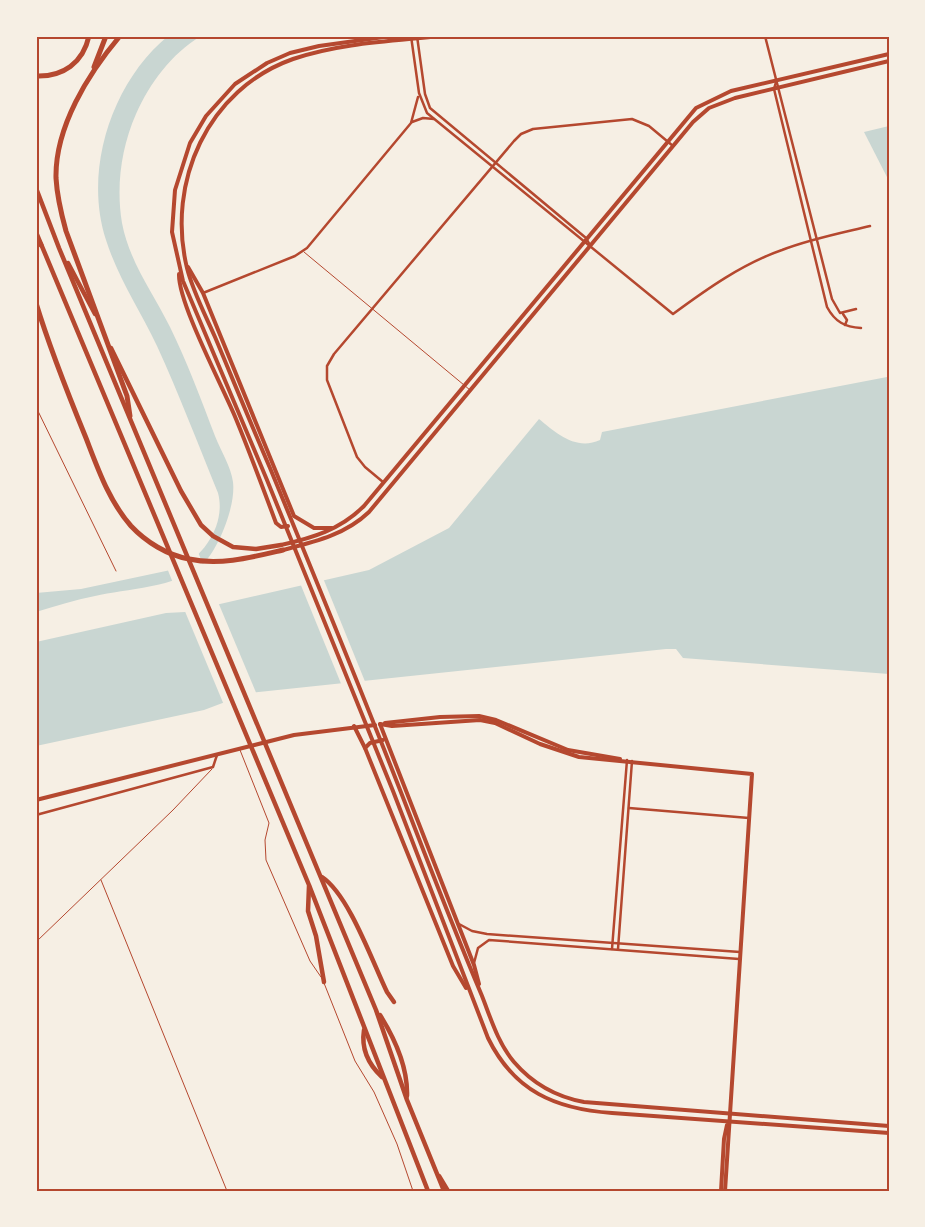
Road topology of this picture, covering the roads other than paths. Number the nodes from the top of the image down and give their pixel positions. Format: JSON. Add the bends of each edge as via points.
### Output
{"nodes":[{"id":1,"x":89,"y":36,"type":"edge"},
{"id":2,"x":106,"y":36,"type":"edge"},
{"id":3,"x":120,"y":36,"type":"edge"},
{"id":4,"x":391,"y":36,"type":"edge"},
{"id":5,"x":440,"y":36,"type":"edge"},
{"id":6,"x":765,"y":36,"type":"edge"},
{"id":7,"x":417,"y":37,"type":"edge"},
{"id":8,"x":412,"y":38,"type":"edge"},
{"id":9,"x":889,"y":54,"type":"edge"},
{"id":10,"x":889,"y":61,"type":"edge"},
{"id":11,"x":36,"y":76,"type":"edge"},
{"id":12,"x":89,"y":79,"type":"junction"},
{"id":13,"x":776,"y":80,"type":"junction"},
{"id":14,"x":777,"y":88,"type":"junction"},
{"id":15,"x":419,"y":93,"type":"junction"},
{"id":16,"x":434,"y":119,"type":"junction"},
{"id":17,"x":411,"y":123,"type":"junction"},
{"id":18,"x":667,"y":140,"type":"junction"},
{"id":19,"x":673,"y":146,"type":"junction"},
{"id":20,"x":496,"y":163,"type":"junction"},
{"id":21,"x":492,"y":167,"type":"junction"},
{"id":22,"x":36,"y":188,"type":"edge"},
{"id":23,"x":870,"y":226,"type":"dead end"},
{"id":24,"x":36,"y":232,"type":"edge"},
{"id":25,"x":36,"y":236,"type":"edge"},
{"id":26,"x":816,"y":239,"type":"junction"},
{"id":27,"x":585,"y":240,"type":"junction"},
{"id":28,"x":810,"y":240,"type":"junction"},
{"id":29,"x":41,"y":245,"type":"junction"},
{"id":30,"x":591,"y":246,"type":"junction"},
{"id":31,"x":59,"y":248,"type":"junction"},
{"id":32,"x":304,"y":251,"type":"junction"},
{"id":33,"x":186,"y":266,"type":"junction"},
{"id":34,"x":180,"y":269,"type":"junction"},
{"id":35,"x":203,"y":293,"type":"junction"},
{"id":36,"x":36,"y":303,"type":"edge"},
{"id":37,"x":834,"y":305,"type":"junction"},
{"id":38,"x":827,"y":308,"type":"junction"},
{"id":39,"x":373,"y":309,"type":"junction"},
{"id":40,"x":856,"y":310,"type":"dead end"},
{"id":41,"x":842,"y":313,"type":"junction"},
{"id":42,"x":97,"y":318,"type":"junction"},
{"id":43,"x":844,"y":325,"type":"junction"},
{"id":44,"x":861,"y":328,"type":"dead end"},
{"id":45,"x":464,"y":385,"type":"junction"},
{"id":46,"x":471,"y":390,"type":"junction"},
{"id":47,"x":36,"y":407,"type":"edge"},
{"id":48,"x":130,"y":416,"type":"junction"},
{"id":49,"x":383,"y":483,"type":"junction"},
{"id":50,"x":292,"y":511,"type":"junction"},
{"id":51,"x":337,"y":527,"type":"junction"},
{"id":52,"x":282,"y":548,"type":"junction"},
{"id":53,"x":116,"y":572,"type":"dead end"},
{"id":54,"x":380,"y":724,"type":"junction"},
{"id":55,"x":354,"y":726,"type":"junction"},
{"id":56,"x":385,"y":740,"type":"junction"},
{"id":57,"x":239,"y":748,"type":"junction"},
{"id":58,"x":365,"y":748,"type":"junction"},
{"id":59,"x":217,"y":754,"type":"junction"},
{"id":60,"x":626,"y":761,"type":"junction"},
{"id":61,"x":632,"y":761,"type":"junction"},
{"id":62,"x":213,"y":767,"type":"junction"},
{"id":63,"x":36,"y":800,"type":"edge"},
{"id":64,"x":628,"y":808,"type":"junction"},
{"id":65,"x":36,"y":815,"type":"edge"},
{"id":66,"x":749,"y":818,"type":"junction"},
{"id":67,"x":322,"y":877,"type":"junction"},
{"id":68,"x":101,"y":880,"type":"junction"},
{"id":69,"x":309,"y":885,"type":"junction"},
{"id":70,"x":457,"y":922,"type":"junction"},
{"id":71,"x":36,"y":942,"type":"edge"},
{"id":72,"x":612,"y":943,"type":"junction"},
{"id":73,"x":618,"y":944,"type":"junction"},
{"id":74,"x":612,"y":949,"type":"junction"},
{"id":75,"x":618,"y":949,"type":"junction"},
{"id":76,"x":740,"y":952,"type":"junction"},
{"id":77,"x":739,"y":959,"type":"junction"},
{"id":78,"x":474,"y":965,"type":"junction"},
{"id":79,"x":324,"y":982,"type":"junction"},
{"id":80,"x":482,"y":996,"type":"junction"},
{"id":81,"x":472,"y":998,"type":"junction"},
{"id":82,"x":394,"y":1002,"type":"dead end"},
{"id":83,"x":729,"y":1113,"type":"junction"},
{"id":84,"x":728,"y":1120,"type":"junction"},
{"id":85,"x":889,"y":1126,"type":"edge"},
{"id":86,"x":889,"y":1133,"type":"edge"},
{"id":87,"x":227,"y":1191,"type":"edge"},
{"id":88,"x":413,"y":1191,"type":"edge"},
{"id":89,"x":428,"y":1191,"type":"edge"},
{"id":90,"x":446,"y":1191,"type":"edge"},
{"id":91,"x":721,"y":1191,"type":"edge"},
{"id":92,"x":725,"y":1191,"type":"edge"}],
"edges":[{"from":1,"to":11,"type":"highway","via":[[86,47],[74,64],[55,75]]},
{"from":2,"to":12,"type":"highway"},
{"from":3,"to":12,"type":"highway"},
{"from":4,"to":34,"type":"street","via":[[290,53],[249,74],[221,98],[194,135],[177,178],[172,232]]},
{"from":5,"to":7,"type":"street"},
{"from":6,"to":13,"type":"street"},
{"from":7,"to":8,"type":"street"},
{"from":7,"to":20,"type":"street","via":[[430,108]]},
{"from":8,"to":15,"type":"street"},
{"from":8,"to":33,"type":"street","via":[[300,57],[264,73],[233,98],[202,139],[186,180],[180,222]]},
{"from":9,"to":13,"type":"street"},
{"from":10,"to":14,"type":"street"},
{"from":12,"to":42,"type":"highway","via":[[62,137],[56,177],[66,231]]},
{"from":13,"to":14,"type":"street"},
{"from":13,"to":18,"type":"street","via":[[730,91],[703,103]]},
{"from":14,"to":19,"type":"street","via":[[709,108]]},
{"from":14,"to":26,"type":"street"},
{"from":14,"to":28,"type":"street"},
{"from":15,"to":16,"type":"street","via":[[424,108]]},
{"from":15,"to":17,"type":"street"},
{"from":16,"to":17,"type":"street","via":[[423,118]]},
{"from":16,"to":21,"type":"street"},
{"from":17,"to":32,"type":"street"},
{"from":18,"to":19,"type":"street"},
{"from":18,"to":20,"type":"street","via":[[643,122],[632,120],[533,129],[520,134]]},
{"from":18,"to":27,"type":"street"},
{"from":19,"to":30,"type":"street"},
{"from":20,"to":21,"type":"street"},
{"from":20,"to":27,"type":"street"},
{"from":21,"to":27,"type":"street"},
{"from":21,"to":39,"type":"street"},
{"from":22,"to":31,"type":"main road"},
{"from":23,"to":26,"type":"street"},
{"from":24,"to":29,"type":"main road"},
{"from":25,"to":29,"type":"highway"},
{"from":26,"to":28,"type":"street"},
{"from":26,"to":37,"type":"street"},
{"from":27,"to":30,"type":"street"},
{"from":27,"to":45,"type":"street"},
{"from":28,"to":30,"type":"street","via":[[744,267],[673,314]]},
{"from":28,"to":38,"type":"street"},
{"from":29,"to":69,"type":"main road"},
{"from":30,"to":46,"type":"street"},
{"from":31,"to":42,"type":"main road"},
{"from":31,"to":48,"type":"main road"},
{"from":32,"to":35,"type":"street"},
{"from":32,"to":39,"type":"lane"},
{"from":33,"to":35,"type":"street"},
{"from":33,"to":80,"type":"street"},
{"from":34,"to":50,"type":"street","via":[[179,281],[188,308],[277,525],[283,528],[292,524]]},
{"from":34,"to":81,"type":"street","via":[[393,791]]},
{"from":35,"to":50,"type":"street"},
{"from":36,"to":52,"type":"highway","via":[[61,377],[117,508],[130,525],[168,552],[191,560],[215,562]]},
{"from":37,"to":38,"type":"street"},
{"from":37,"to":41,"type":"street"},
{"from":38,"to":43,"type":"street"},
{"from":39,"to":45,"type":"lane"},
{"from":39,"to":49,"type":"street","via":[[331,358],[326,376],[357,457]]},
{"from":40,"to":41,"type":"street"},
{"from":41,"to":43,"type":"street","via":[[847,320]]},
{"from":42,"to":48,"type":"highway","via":[[127,396]]},
{"from":42,"to":52,"type":"main road","via":[[181,491],[201,525],[225,544],[256,549]]},
{"from":43,"to":44,"type":"street"},
{"from":45,"to":46,"type":"lane"},
{"from":45,"to":49,"type":"street"},
{"from":46,"to":52,"type":"street","via":[[364,516],[333,536]]},
{"from":47,"to":53,"type":"lane"},
{"from":48,"to":67,"type":"main road"},
{"from":49,"to":51,"type":"street","via":[[359,510]]},
{"from":50,"to":51,"type":"street","via":[[308,526],[319,529]]},
{"from":51,"to":52,"type":"street"},
{"from":54,"to":55,"type":"street"},
{"from":54,"to":56,"type":"street"},
{"from":54,"to":60,"type":"street","via":[[479,716],[568,750]]},
{"from":55,"to":57,"type":"street","via":[[294,734]]},
{"from":55,"to":58,"type":"street"},
{"from":56,"to":58,"type":"street","via":[[370,743]]},
{"from":56,"to":70,"type":"street"},
{"from":57,"to":59,"type":"street"},
{"from":57,"to":79,"type":"lane","via":[[269,823],[265,840],[266,860],[310,960]]},
{"from":58,"to":81,"type":"street","via":[[453,966]]},
{"from":59,"to":62,"type":"street"},
{"from":59,"to":63,"type":"street"},
{"from":60,"to":61,"type":"street"},
{"from":60,"to":72,"type":"street"},
{"from":61,"to":64,"type":"street"},
{"from":61,"to":66,"type":"street","via":[[752,774]]},
{"from":62,"to":65,"type":"street"},
{"from":62,"to":68,"type":"lane"},
{"from":64,"to":66,"type":"street"},
{"from":64,"to":73,"type":"street"},
{"from":66,"to":76,"type":"street"},
{"from":67,"to":82,"type":"main road","via":[[334,885],[341,896]]},
{"from":67,"to":90,"type":"main road","via":[[376,1010],[407,1100]]},
{"from":68,"to":71,"type":"lane"},
{"from":68,"to":87,"type":"lane"},
{"from":69,"to":79,"type":"main road","via":[[308,911]]},
{"from":69,"to":89,"type":"main road"},
{"from":70,"to":72,"type":"street","via":[[478,933]]},
{"from":70,"to":78,"type":"street"},
{"from":72,"to":73,"type":"street"},
{"from":72,"to":74,"type":"street"},
{"from":73,"to":75,"type":"street"},
{"from":73,"to":76,"type":"street"},
{"from":74,"to":75,"type":"street"},
{"from":74,"to":78,"type":"street","via":[[489,940],[478,948]]},
{"from":75,"to":77,"type":"street"},
{"from":76,"to":77,"type":"street"},
{"from":77,"to":83,"type":"street"},
{"from":78,"to":80,"type":"street"},
{"from":79,"to":88,"type":"lane","via":[[354,1061],[374,1092],[397,1144]]},
{"from":80,"to":83,"type":"street","via":[[510,1057],[531,1078],[555,1093],[584,1102]]},
{"from":81,"to":84,"type":"street","via":[[502,1062],[521,1082],[545,1098],[569,1108],[599,1112]]},
{"from":83,"to":84,"type":"street"},
{"from":83,"to":85,"type":"street"},
{"from":84,"to":86,"type":"street"},
{"from":84,"to":91,"type":"street"},
{"from":84,"to":92,"type":"street"}]}
